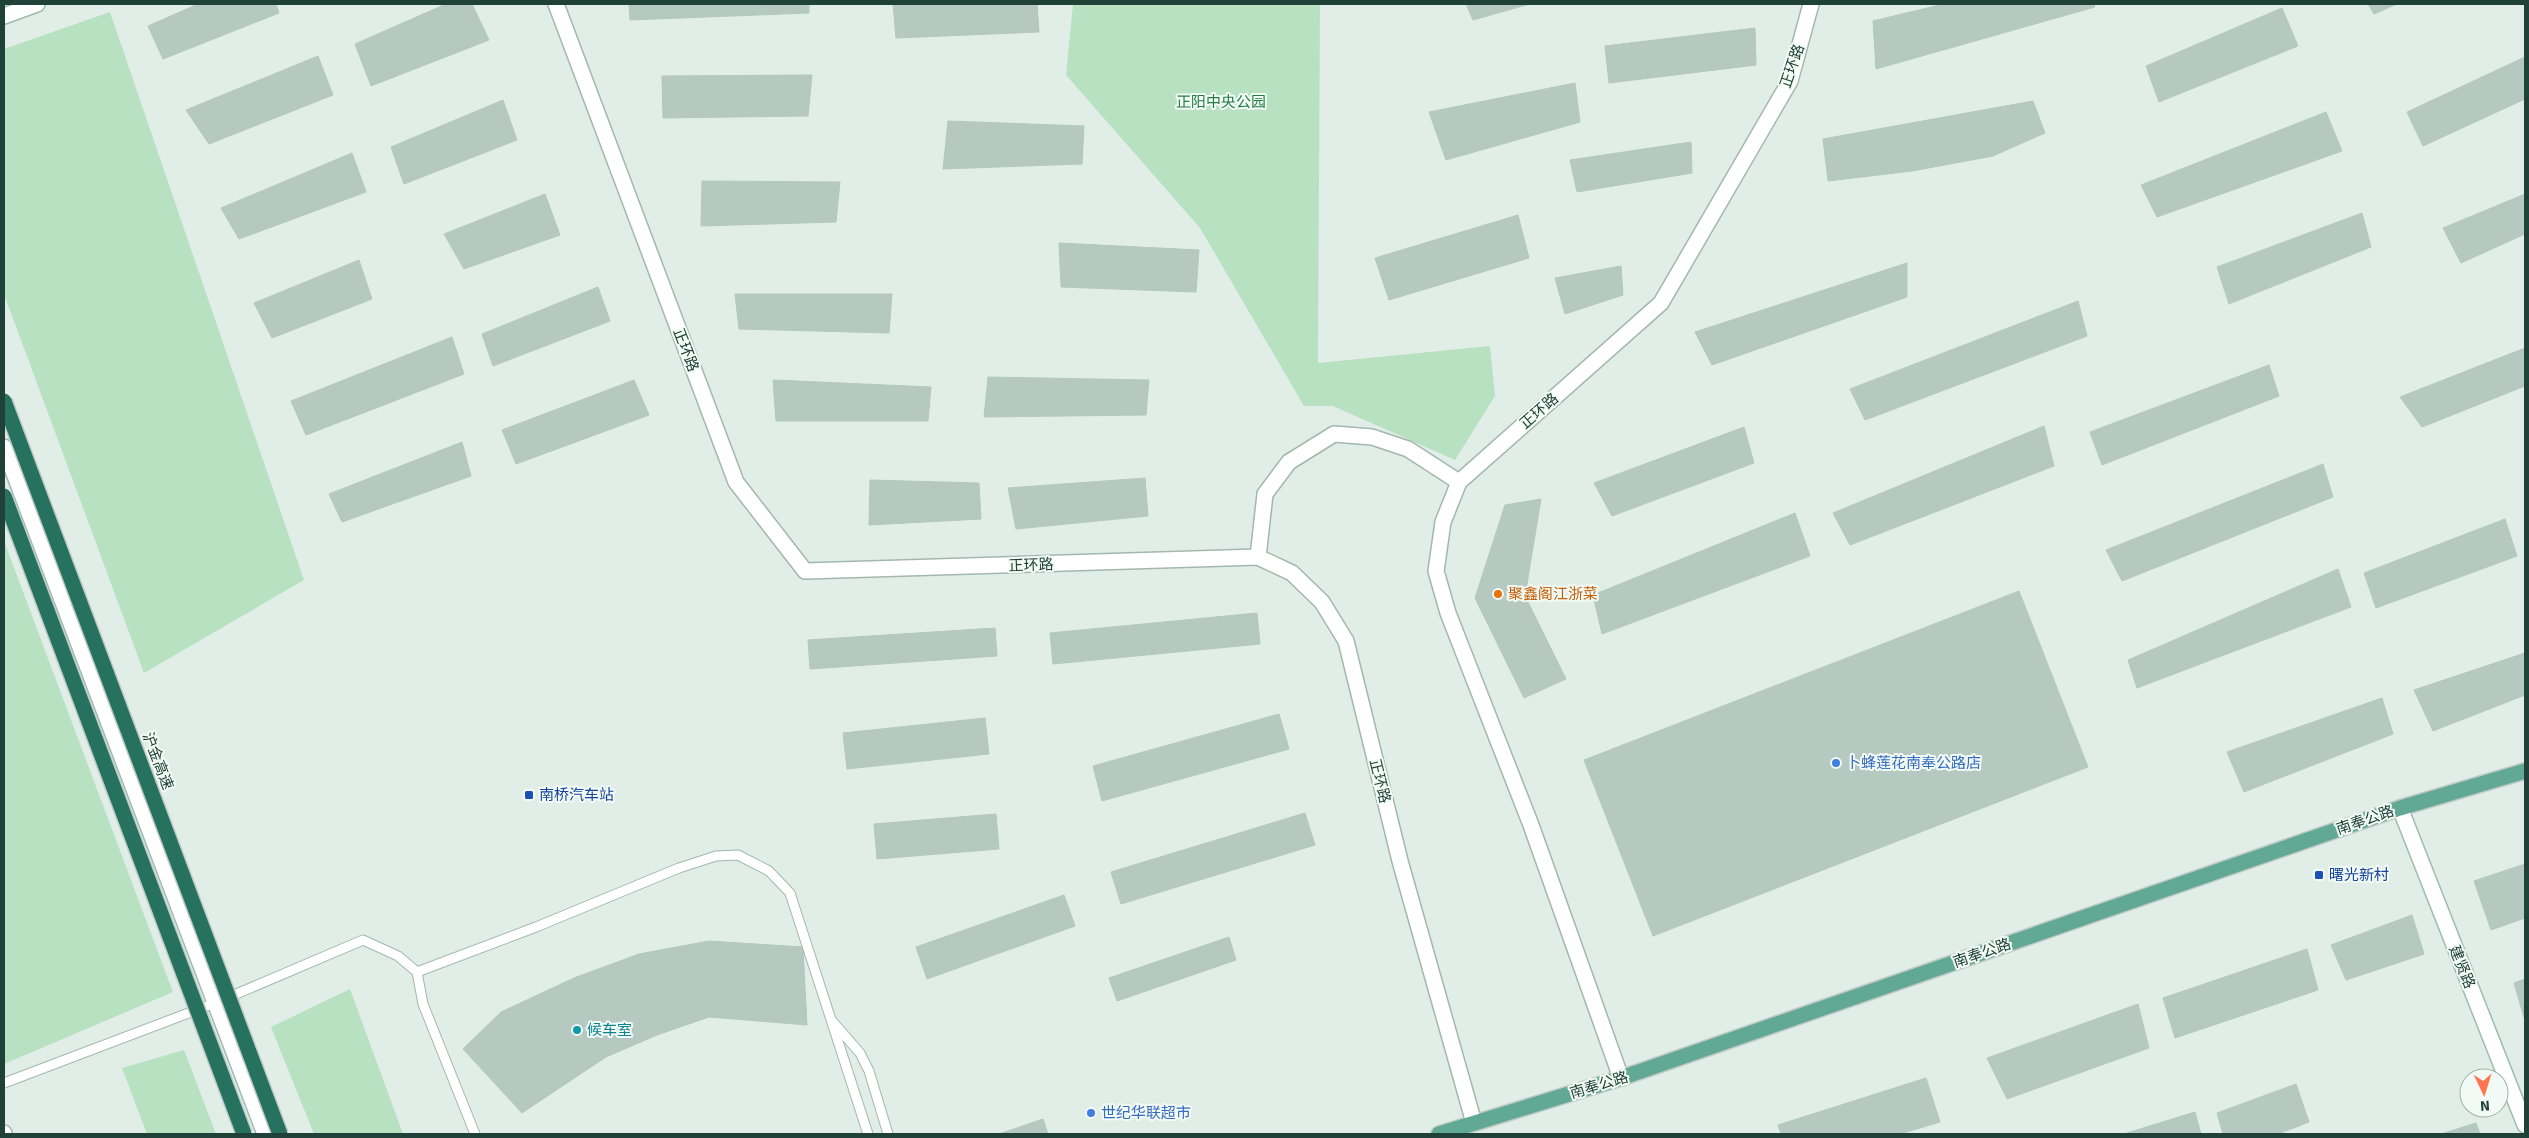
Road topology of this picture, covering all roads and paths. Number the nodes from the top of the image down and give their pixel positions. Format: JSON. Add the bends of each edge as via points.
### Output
{"nodes":[{"id":1,"x":37,"y":4,"type":"edge"},
{"id":2,"x":556,"y":4,"type":"edge"},
{"id":3,"x":1811,"y":4,"type":"edge"},
{"id":4,"x":4,"y":16,"type":"edge"},
{"id":5,"x":4,"y":401,"type":"edge"},
{"id":6,"x":4,"y":447,"type":"edge"},
{"id":7,"x":1459,"y":482,"type":"junction"},
{"id":8,"x":4,"y":496,"type":"edge"},
{"id":9,"x":1258,"y":558,"type":"junction"},
{"id":10,"x":2525,"y":771,"type":"edge"},
{"id":11,"x":2400,"y":808,"type":"junction"},
{"id":12,"x":417,"y":972,"type":"junction"},
{"id":13,"x":216,"y":1004,"type":"junction"},
{"id":14,"x":831,"y":1020,"type":"junction"},
{"id":15,"x":1621,"y":1078,"type":"junction"},
{"id":16,"x":4,"y":1083,"type":"edge"},
{"id":17,"x":1474,"y":1123,"type":"junction"},
{"id":18,"x":2525,"y":1125,"type":"edge"},
{"id":19,"x":244,"y":1134,"type":"edge"},
{"id":20,"x":265,"y":1134,"type":"edge"},
{"id":21,"x":280,"y":1134,"type":"edge"},
{"id":22,"x":476,"y":1134,"type":"edge"},
{"id":23,"x":868,"y":1134,"type":"edge"},
{"id":24,"x":888,"y":1134,"type":"edge"},
{"id":25,"x":1439,"y":1134,"type":"edge"}],
"edges":[{"from":1,"to":4,"type":"street"},
{"from":2,"to":9,"type":"street","name":"正环路","via":[[736,482],[805,571]]},
{"from":3,"to":7,"type":"street","name":"正环路","via":[[1790,81],[1661,303]]},
{"from":5,"to":21,"type":"highway","name":"沪金高速","bridge":true},
{"from":6,"to":13,"type":"street"},
{"from":7,"to":9,"type":"street","via":[[1408,450],[1372,437],[1334,434],[1289,462],[1265,494]]},
{"from":7,"to":15,"type":"street","name":"正环路","via":[[1443,522],[1436,571],[1448,613],[1531,825]]},
{"from":8,"to":19,"type":"highway","bridge":true},
{"from":9,"to":17,"type":"street","name":"正环路","via":[[1292,573],[1322,602],[1346,641],[1400,861]]},
{"from":10,"to":11,"type":"main road","name":"南奉公路"},
{"from":11,"to":15,"type":"main road","name":"南奉公路"},
{"from":11,"to":18,"type":"street","name":"建贤路"},
{"from":12,"to":13,"type":"lane","via":[[398,956],[363,940]]},
{"from":12,"to":14,"type":"lane","via":[[679,868],[716,856],[738,855],[769,871],[790,893]]},
{"from":12,"to":22,"type":"lane","via":[[423,1004]]},
{"from":13,"to":16,"type":"lane"},
{"from":13,"to":20,"type":"street"},
{"from":14,"to":23,"type":"lane"},
{"from":14,"to":24,"type":"lane","via":[[860,1053],[869,1070]]},
{"from":15,"to":17,"type":"main road","name":"南奉公路"},
{"from":17,"to":25,"type":"main road","name":"南奉公路"}]}
